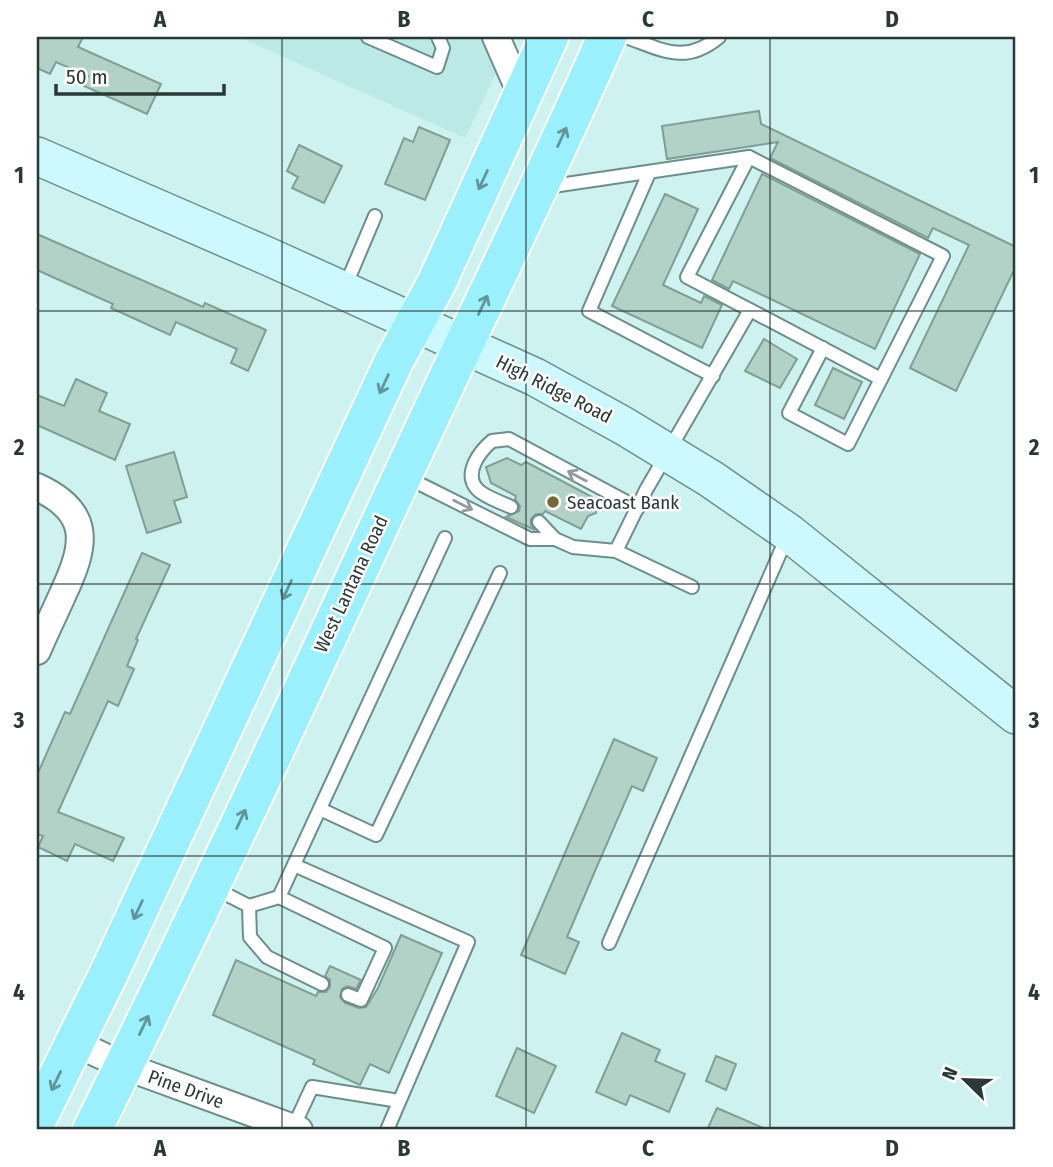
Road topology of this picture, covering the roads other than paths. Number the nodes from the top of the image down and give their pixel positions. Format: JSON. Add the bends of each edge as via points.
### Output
{"nodes":[{"id":1,"x":368,"y":37,"type":"edge"},
{"id":2,"x":438,"y":37,"type":"edge"},
{"id":3,"x":496,"y":37,"type":"edge"},
{"id":4,"x":550,"y":37,"type":"edge"},
{"id":5,"x":607,"y":37,"type":"edge"},
{"id":6,"x":625,"y":37,"type":"edge"},
{"id":7,"x":719,"y":37,"type":"edge"},
{"id":8,"x":522,"y":96,"type":"junction"},
{"id":9,"x":37,"y":156,"type":"edge"},
{"id":10,"x":749,"y":157,"type":"junction"},
{"id":11,"x":649,"y":173,"type":"junction"},
{"id":12,"x":539,"y":188,"type":"junction"},
{"id":13,"x":375,"y":215,"type":"dead end"},
{"id":14,"x":343,"y":290,"type":"junction"},
{"id":15,"x":750,"y":310,"type":"junction"},
{"id":16,"x":415,"y":323,"type":"junction"},
{"id":17,"x":464,"y":345,"type":"junction"},
{"id":18,"x":822,"y":348,"type":"junction"},
{"id":19,"x":713,"y":376,"type":"junction"},
{"id":20,"x":881,"y":379,"type":"junction"},
{"id":21,"x":669,"y":453,"type":"junction"},
{"id":22,"x":402,"y":475,"type":"junction"},
{"id":23,"x":37,"y":486,"type":"edge"},
{"id":24,"x":511,"y":507,"type":"dead end"},
{"id":25,"x":638,"y":508,"type":"junction"},
{"id":26,"x":539,"y":522,"type":"dead end"},
{"id":27,"x":789,"y":533,"type":"junction"},
{"id":28,"x":445,"y":538,"type":"dead end"},
{"id":29,"x":555,"y":539,"type":"junction"},
{"id":30,"x":617,"y":551,"type":"junction"},
{"id":31,"x":500,"y":573,"type":"dead end"},
{"id":32,"x":692,"y":587,"type":"dead end"},
{"id":33,"x":37,"y":651,"type":"edge"},
{"id":34,"x":1016,"y":715,"type":"edge"},
{"id":35,"x":320,"y":809,"type":"junction"},
{"id":36,"x":294,"y":865,"type":"junction"},
{"id":37,"x":210,"y":886,"type":"junction"},
{"id":38,"x":279,"y":897,"type":"junction"},
{"id":39,"x":249,"y":906,"type":"junction"},
{"id":40,"x":609,"y":943,"type":"dead end"},
{"id":41,"x":322,"y":984,"type":"dead end"},
{"id":42,"x":348,"y":995,"type":"dead end"},
{"id":43,"x":75,"y":1043,"type":"junction"},
{"id":44,"x":124,"y":1066,"type":"junction"},
{"id":45,"x":399,"y":1101,"type":"junction"},
{"id":46,"x":37,"y":1119,"type":"edge"},
{"id":47,"x":296,"y":1129,"type":"edge"},
{"id":48,"x":92,"y":1130,"type":"edge"},
{"id":49,"x":387,"y":1130,"type":"edge"}],
"edges":[{"from":1,"to":2,"type":"lane","via":[[436,67],[443,48]]},
{"from":3,"to":8,"type":"street"},
{"from":4,"to":8,"type":"main road"},
{"from":12,"to":5,"type":"main road","name":"West Lantana Road","one_way":true},
{"from":6,"to":7,"type":"lane","via":[[691,54]]},
{"from":8,"to":16,"type":"main road","one_way":true},
{"from":9,"to":14,"type":"street","name":"High Ridge Road"},
{"from":10,"to":11,"type":"lane"},
{"from":10,"to":15,"type":"lane","via":[[687,277]]},
{"from":10,"to":20,"type":"lane","via":[[943,256]]},
{"from":11,"to":12,"type":"lane"},
{"from":11,"to":19,"type":"lane","via":[[589,311]]},
{"from":17,"to":12,"type":"main road","name":"West Lantana Road","one_way":true},
{"from":13,"to":14,"type":"lane"},
{"from":14,"to":16,"type":"street","name":"High Ridge Road"},
{"from":15,"to":18,"type":"lane"},
{"from":15,"to":19,"type":"lane"},
{"from":16,"to":17,"type":"street","name":"High Ridge Road"},
{"from":16,"to":43,"type":"main road","one_way":true},
{"from":17,"to":21,"type":"street","name":"High Ridge Road","via":[[535,377]]},
{"from":17,"to":22,"type":"main road","name":"West Lantana Road"},
{"from":18,"to":20,"type":"lane"},
{"from":18,"to":20,"type":"lane","via":[[789,413],[848,444]]},
{"from":19,"to":21,"type":"lane"},
{"from":21,"to":25,"type":"lane"},
{"from":21,"to":27,"type":"street","name":"High Ridge Road"},
{"from":22,"to":29,"type":"lane","one_way":true,"via":[[530,539]]},
{"from":37,"to":22,"type":"main road","name":"West Lantana Road","one_way":true},
{"from":23,"to":33,"type":"street","via":[[61,500],[73,514],[81,546],[78,563]]},
{"from":25,"to":24,"type":"lane","one_way":true,"via":[[509,439],[492,441],[476,460],[473,481],[478,490]]},
{"from":25,"to":30,"type":"lane"},
{"from":26,"to":29,"type":"lane"},
{"from":27,"to":34,"type":"street","name":"High Ridge Road"},
{"from":27,"to":40,"type":"lane"},
{"from":28,"to":35,"type":"lane"},
{"from":29,"to":30,"type":"lane","via":[[573,547]]},
{"from":30,"to":32,"type":"lane"},
{"from":31,"to":35,"type":"lane","via":[[376,835]]},
{"from":35,"to":36,"type":"lane"},
{"from":36,"to":38,"type":"lane"},
{"from":36,"to":45,"type":"lane","via":[[468,942]]},
{"from":37,"to":39,"type":"lane"},
{"from":44,"to":37,"type":"main road","name":"West Lantana Road","one_way":true},
{"from":38,"to":39,"type":"lane"},
{"from":38,"to":42,"type":"lane","via":[[385,948],[361,1000]]},
{"from":39,"to":41,"type":"lane","via":[[250,937],[267,957]]},
{"from":43,"to":44,"type":"street","name":"Pine Drive"},
{"from":43,"to":46,"type":"main road","one_way":true},
{"from":44,"to":47,"type":"street","name":"Pine Drive"},
{"from":44,"to":48,"type":"main road","name":"West Lantana Road"},
{"from":45,"to":47,"type":"lane","via":[[312,1087]]},
{"from":45,"to":49,"type":"lane"}]}
